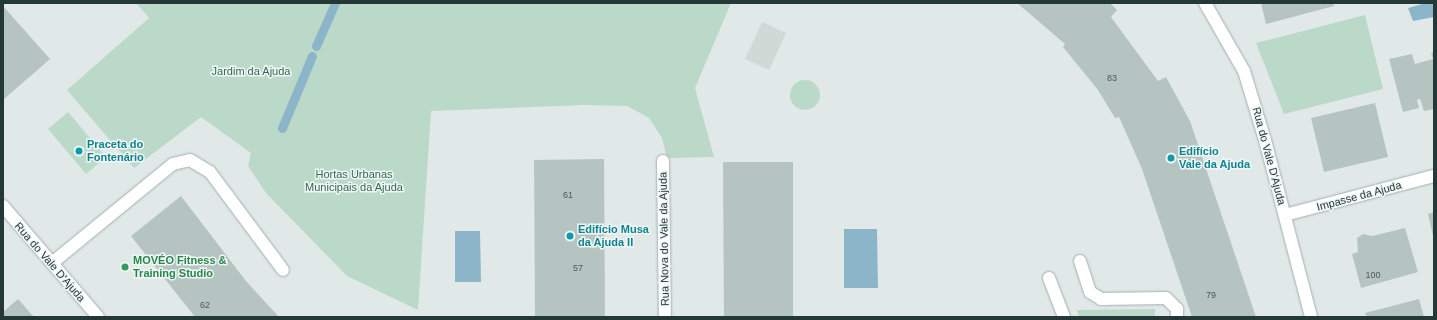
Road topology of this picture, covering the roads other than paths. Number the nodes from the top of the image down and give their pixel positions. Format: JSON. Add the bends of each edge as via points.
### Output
{"nodes":[{"id":1,"x":1206,"y":3,"type":"edge"},
{"id":2,"x":663,"y":161,"type":"dead end"},
{"id":3,"x":1434,"y":176,"type":"edge"},
{"id":4,"x":3,"y":206,"type":"edge"},
{"id":5,"x":1285,"y":215,"type":"junction"},
{"id":6,"x":1080,"y":261,"type":"dead end"},
{"id":7,"x":52,"y":263,"type":"junction"},
{"id":8,"x":283,"y":270,"type":"dead end"},
{"id":9,"x":1049,"y":278,"type":"dead end"},
{"id":10,"x":98,"y":317,"type":"edge"},
{"id":11,"x":665,"y":317,"type":"edge"},
{"id":12,"x":1064,"y":317,"type":"edge"},
{"id":13,"x":1177,"y":317,"type":"edge"},
{"id":14,"x":1311,"y":317,"type":"edge"}],
"edges":[{"from":1,"to":5,"type":"street","name":"Rua do Vale D'Ajuda","via":[[1244,71]]},
{"from":2,"to":11,"type":"street","name":"Rua Nova do Vale da Ajuda"},
{"from":3,"to":5,"type":"street","name":"Impasse da Ajuda"},
{"from":4,"to":7,"type":"street","name":"Rua do Vale D'Ajuda"},
{"from":5,"to":14,"type":"street","name":"Rua do Vale D'Ajuda"},
{"from":6,"to":13,"type":"street","via":[[1090,292],[1101,299],[1166,298],[1177,309]]},
{"from":7,"to":8,"type":"street","via":[[173,164],[190,160],[210,172]]},
{"from":7,"to":10,"type":"street","name":"Rua do Vale D'Ajuda"},
{"from":9,"to":12,"type":"street"}]}
